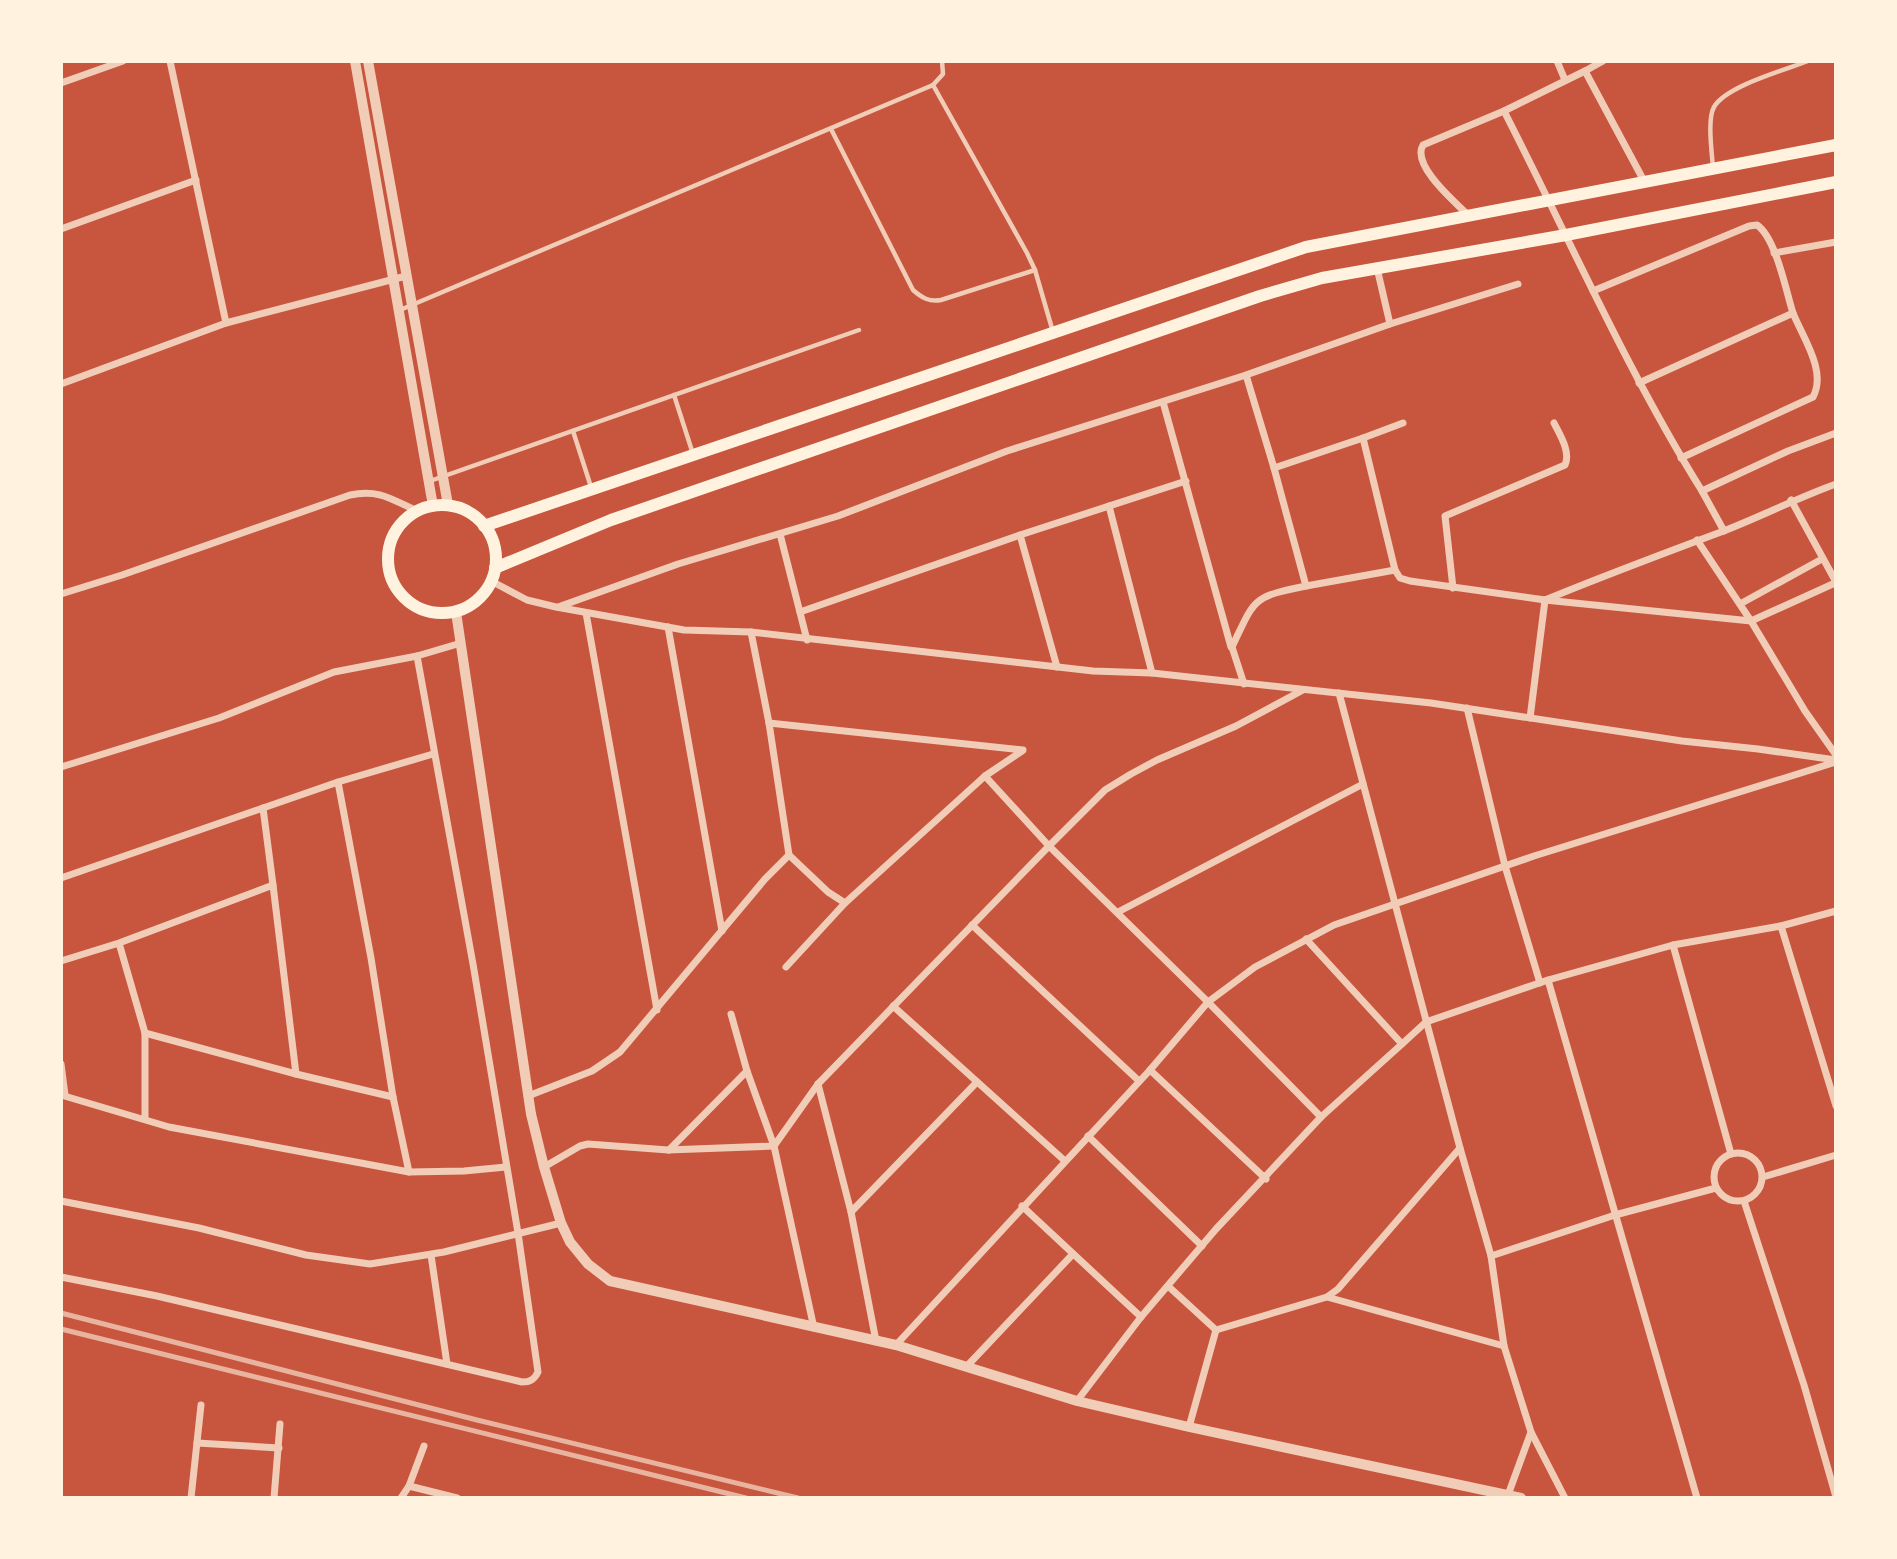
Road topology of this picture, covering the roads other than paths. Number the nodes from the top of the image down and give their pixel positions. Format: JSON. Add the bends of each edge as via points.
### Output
{"nodes":[{"id":1,"x":123,"y":61,"type":"edge"},
{"id":2,"x":170,"y":61,"type":"edge"},
{"id":3,"x":355,"y":61,"type":"edge"},
{"id":4,"x":368,"y":61,"type":"edge"},
{"id":5,"x":942,"y":61,"type":"edge"},
{"id":6,"x":1557,"y":61,"type":"edge"},
{"id":7,"x":1603,"y":61,"type":"edge"},
{"id":8,"x":1808,"y":61,"type":"edge"},
{"id":9,"x":1584,"y":71,"type":"junction"},
{"id":10,"x":1565,"y":80,"type":"junction"},
{"id":11,"x":61,"y":83,"type":"edge"},
{"id":12,"x":933,"y":85,"type":"junction"},
{"id":13,"x":1504,"y":111,"type":"junction"},
{"id":14,"x":831,"y":129,"type":"junction"},
{"id":15,"x":1836,"y":145,"type":"edge"},
{"id":16,"x":1713,"y":169,"type":"junction"},
{"id":17,"x":196,"y":180,"type":"junction"},
{"id":18,"x":1644,"y":181,"type":"junction"},
{"id":19,"x":1836,"y":182,"type":"edge"},
{"id":20,"x":1550,"y":201,"type":"junction"},
{"id":21,"x":1468,"y":216,"type":"junction"},
{"id":22,"x":61,"y":229,"type":"edge"},
{"id":23,"x":1566,"y":234,"type":"junction"},
{"id":24,"x":1836,"y":242,"type":"edge"},
{"id":25,"x":1774,"y":253,"type":"junction"},
{"id":26,"x":1377,"y":268,"type":"junction"},
{"id":27,"x":1035,"y":270,"type":"junction"},
{"id":28,"x":406,"y":276,"type":"junction"},
{"id":29,"x":393,"y":279,"type":"junction"},
{"id":30,"x":1518,"y":284,"type":"dead end"},
{"id":31,"x":1593,"y":291,"type":"junction"},
{"id":32,"x":411,"y":305,"type":"junction"},
{"id":33,"x":400,"y":310,"type":"junction"},
{"id":34,"x":1793,"y":313,"type":"junction"},
{"id":35,"x":226,"y":323,"type":"junction"},
{"id":36,"x":1391,"y":324,"type":"junction"},
{"id":37,"x":859,"y":330,"type":"dead end"},
{"id":38,"x":1053,"y":332,"type":"junction"},
{"id":39,"x":1246,"y":375,"type":"junction"},
{"id":40,"x":1639,"y":383,"type":"junction"},
{"id":41,"x":61,"y":384,"type":"edge"},
{"id":42,"x":674,"y":395,"type":"junction"},
{"id":43,"x":1163,"y":402,"type":"junction"},
{"id":44,"x":1404,"y":423,"type":"dead end"},
{"id":45,"x":1554,"y":423,"type":"dead end"},
{"id":46,"x":573,"y":431,"type":"junction"},
{"id":47,"x":1836,"y":433,"type":"edge"},
{"id":48,"x":1363,"y":438,"type":"junction"},
{"id":49,"x":693,"y":455,"type":"junction"},
{"id":50,"x":1681,"y":458,"type":"junction"},
{"id":51,"x":1274,"y":468,"type":"junction"},
{"id":52,"x":442,"y":477,"type":"junction"},
{"id":53,"x":429,"y":481,"type":"junction"},
{"id":54,"x":1186,"y":481,"type":"junction"},
{"id":55,"x":1836,"y":484,"type":"edge"},
{"id":56,"x":592,"y":489,"type":"junction"},
{"id":57,"x":1702,"y":491,"type":"junction"},
{"id":58,"x":1791,"y":500,"type":"junction"},
{"id":59,"x":448,"y":505,"type":"junction"},
{"id":60,"x":433,"y":506,"type":"junction"},
{"id":61,"x":1109,"y":506,"type":"junction"},
{"id":62,"x":417,"y":511,"type":"junction"},
{"id":63,"x":484,"y":526,"type":"junction"},
{"id":64,"x":1724,"y":531,"type":"junction"},
{"id":65,"x":779,"y":534,"type":"junction"},
{"id":66,"x":1020,"y":535,"type":"junction"},
{"id":67,"x":1697,"y":540,"type":"junction"},
{"id":68,"x":1822,"y":559,"type":"junction"},
{"id":69,"x":1395,"y":570,"type":"junction"},
{"id":70,"x":493,"y":574,"type":"junction"},
{"id":71,"x":1835,"y":583,"type":"edge"},
{"id":72,"x":1306,"y":586,"type":"junction"},
{"id":73,"x":1453,"y":588,"type":"junction"},
{"id":74,"x":61,"y":594,"type":"edge"},
{"id":75,"x":1545,"y":600,"type":"junction"},
{"id":76,"x":1740,"y":604,"type":"junction"},
{"id":77,"x":556,"y":607,"type":"junction"},
{"id":78,"x":456,"y":612,"type":"junction"},
{"id":79,"x":800,"y":612,"type":"junction"},
{"id":80,"x":586,"y":613,"type":"junction"},
{"id":81,"x":1751,"y":621,"type":"junction"},
{"id":82,"x":668,"y":627,"type":"junction"},
{"id":83,"x":751,"y":632,"type":"junction"},
{"id":84,"x":807,"y":640,"type":"junction"},
{"id":85,"x":461,"y":643,"type":"junction"},
{"id":86,"x":1232,"y":647,"type":"junction"},
{"id":87,"x":417,"y":656,"type":"junction"},
{"id":88,"x":1057,"y":667,"type":"junction"},
{"id":89,"x":1152,"y":673,"type":"junction"},
{"id":90,"x":1244,"y":684,"type":"junction"},
{"id":91,"x":1304,"y":690,"type":"junction"},
{"id":92,"x":1339,"y":693,"type":"junction"},
{"id":93,"x":1467,"y":708,"type":"junction"},
{"id":94,"x":1530,"y":718,"type":"junction"},
{"id":95,"x":769,"y":723,"type":"junction"},
{"id":96,"x":433,"y":754,"type":"junction"},
{"id":97,"x":1836,"y":755,"type":"edge"},
{"id":98,"x":1836,"y":761,"type":"edge"},
{"id":99,"x":61,"y":767,"type":"edge"},
{"id":100,"x":985,"y":776,"type":"junction"},
{"id":101,"x":338,"y":782,"type":"junction"},
{"id":102,"x":1363,"y":784,"type":"junction"},
{"id":103,"x":263,"y":808,"type":"junction"},
{"id":104,"x":1049,"y":846,"type":"junction"},
{"id":105,"x":789,"y":855,"type":"junction"},
{"id":106,"x":1505,"y":866,"type":"junction"},
{"id":107,"x":61,"y":878,"type":"edge"},
{"id":108,"x":273,"y":886,"type":"junction"},
{"id":109,"x":845,"y":903,"type":"junction"},
{"id":110,"x":1395,"y":904,"type":"junction"},
{"id":111,"x":1836,"y":911,"type":"edge"},
{"id":112,"x":1118,"y":912,"type":"junction"},
{"id":113,"x":972,"y":925,"type":"junction"},
{"id":114,"x":1781,"y":926,"type":"junction"},
{"id":115,"x":722,"y":931,"type":"junction"},
{"id":116,"x":1306,"y":939,"type":"junction"},
{"id":117,"x":120,"y":943,"type":"junction"},
{"id":118,"x":1673,"y":945,"type":"junction"},
{"id":119,"x":61,"y":961,"type":"edge"},
{"id":120,"x":786,"y":967,"type":"dead end"},
{"id":121,"x":1544,"y":981,"type":"junction"},
{"id":122,"x":1208,"y":1002,"type":"junction"},
{"id":123,"x":892,"y":1006,"type":"junction"},
{"id":124,"x":657,"y":1010,"type":"junction"},
{"id":125,"x":731,"y":1014,"type":"dead end"},
{"id":126,"x":1426,"y":1022,"type":"junction"},
{"id":127,"x":145,"y":1033,"type":"junction"},
{"id":128,"x":1402,"y":1044,"type":"junction"},
{"id":129,"x":61,"y":1064,"type":"edge"},
{"id":130,"x":1150,"y":1070,"type":"junction"},
{"id":131,"x":747,"y":1071,"type":"junction"},
{"id":132,"x":296,"y":1074,"type":"junction"},
{"id":133,"x":1139,"y":1081,"type":"junction"},
{"id":134,"x":976,"y":1082,"type":"junction"},
{"id":135,"x":818,"y":1084,"type":"junction"},
{"id":136,"x":63,"y":1095,"type":"edge"},
{"id":137,"x":528,"y":1096,"type":"junction"},
{"id":138,"x":393,"y":1097,"type":"junction"},
{"id":139,"x":1836,"y":1106,"type":"edge"},
{"id":140,"x":1321,"y":1117,"type":"junction"},
{"id":141,"x":145,"y":1119,"type":"junction"},
{"id":142,"x":1088,"y":1136,"type":"junction"},
{"id":143,"x":774,"y":1146,"type":"junction"},
{"id":144,"x":1460,"y":1149,"type":"junction"},
{"id":145,"x":668,"y":1150,"type":"junction"},
{"id":146,"x":1731,"y":1154,"type":"junction"},
{"id":147,"x":1836,"y":1155,"type":"edge"},
{"id":148,"x":1065,"y":1161,"type":"junction"},
{"id":149,"x":506,"y":1167,"type":"junction"},
{"id":150,"x":544,"y":1167,"type":"junction"},
{"id":151,"x":410,"y":1172,"type":"junction"},
{"id":152,"x":1763,"y":1177,"type":"junction"},
{"id":153,"x":1266,"y":1179,"type":"junction"},
{"id":154,"x":1716,"y":1188,"type":"junction"},
{"id":155,"x":1744,"y":1200,"type":"junction"},
{"id":156,"x":61,"y":1201,"type":"edge"},
{"id":157,"x":1022,"y":1206,"type":"junction"},
{"id":158,"x":851,"y":1212,"type":"junction"},
{"id":159,"x":1615,"y":1215,"type":"junction"},
{"id":160,"x":561,"y":1223,"type":"junction"},
{"id":161,"x":518,"y":1233,"type":"junction"},
{"id":162,"x":1202,"y":1246,"type":"junction"},
{"id":163,"x":1073,"y":1254,"type":"junction"},
{"id":164,"x":431,"y":1255,"type":"junction"},
{"id":165,"x":1491,"y":1256,"type":"junction"},
{"id":166,"x":61,"y":1277,"type":"edge"},
{"id":167,"x":1168,"y":1286,"type":"junction"},
{"id":168,"x":1327,"y":1297,"type":"junction"},
{"id":169,"x":1141,"y":1317,"type":"junction"},
{"id":170,"x":814,"y":1328,"type":"junction"},
{"id":171,"x":1216,"y":1330,"type":"junction"},
{"id":172,"x":876,"y":1341,"type":"junction"},
{"id":173,"x":896,"y":1345,"type":"junction"},
{"id":174,"x":1504,"y":1346,"type":"junction"},
{"id":175,"x":447,"y":1364,"type":"junction"},
{"id":176,"x":968,"y":1366,"type":"junction"},
{"id":177,"x":1077,"y":1401,"type":"junction"},
{"id":178,"x":201,"y":1405,"type":"dead end"},
{"id":179,"x":280,"y":1424,"type":"dead end"},
{"id":180,"x":1189,"y":1427,"type":"junction"},
{"id":181,"x":1531,"y":1432,"type":"junction"},
{"id":182,"x":198,"y":1443,"type":"junction"},
{"id":183,"x":424,"y":1446,"type":"dead end"},
{"id":184,"x":279,"y":1448,"type":"junction"},
{"id":185,"x":409,"y":1486,"type":"junction"},
{"id":186,"x":1508,"y":1495,"type":"junction"},
{"id":187,"x":1836,"y":1497,"type":"edge"},
{"id":188,"x":191,"y":1498,"type":"edge"},
{"id":189,"x":274,"y":1498,"type":"edge"},
{"id":190,"x":401,"y":1498,"type":"edge"},
{"id":191,"x":457,"y":1498,"type":"edge"},
{"id":192,"x":1521,"y":1498,"type":"edge"},
{"id":193,"x":1565,"y":1498,"type":"edge"},
{"id":194,"x":1697,"y":1498,"type":"edge"}],
"edges":[{"from":1,"to":11,"type":"street"},
{"from":2,"to":17,"type":"street"},
{"from":3,"to":29,"type":"street"},
{"from":4,"to":28,"type":"street"},
{"from":5,"to":12,"type":"lane","via":[[943,74]]},
{"from":6,"to":10,"type":"street"},
{"from":7,"to":9,"type":"street"},
{"from":8,"to":16,"type":"lane","via":[[1733,90],[1713,108]]},
{"from":9,"to":10,"type":"street"},
{"from":9,"to":18,"type":"street"},
{"from":10,"to":13,"type":"street"},
{"from":12,"to":14,"type":"lane"},
{"from":12,"to":27,"type":"lane"},
{"from":13,"to":20,"type":"street"},
{"from":13,"to":21,"type":"street","via":[[1420,150],[1424,169]]},
{"from":14,"to":27,"type":"lane","via":[[913,290],[921,297],[941,300]]},
{"from":14,"to":32,"type":"lane"},
{"from":15,"to":16,"type":"main road"},
{"from":16,"to":18,"type":"main road"},
{"from":17,"to":22,"type":"street"},
{"from":17,"to":35,"type":"street"},
{"from":18,"to":20,"type":"main road"},
{"from":19,"to":23,"type":"main road"},
{"from":20,"to":21,"type":"main road"},
{"from":20,"to":23,"type":"street"},
{"from":21,"to":38,"type":"main road","via":[[1306,247]]},
{"from":23,"to":26,"type":"main road"},
{"from":23,"to":31,"type":"street"},
{"from":24,"to":25,"type":"street"},
{"from":25,"to":31,"type":"street","via":[[1764,230],[1749,226]]},
{"from":25,"to":34,"type":"street"},
{"from":26,"to":36,"type":"street"},
{"from":26,"to":70,"type":"main road","via":[[1247,300],[611,520]]},
{"from":27,"to":38,"type":"lane"},
{"from":28,"to":29,"type":"street"},
{"from":28,"to":32,"type":"street"},
{"from":29,"to":33,"type":"street"},
{"from":29,"to":35,"type":"street"},
{"from":30,"to":36,"type":"street"},
{"from":31,"to":40,"type":"street"},
{"from":32,"to":33,"type":"lane"},
{"from":32,"to":52,"type":"street"},
{"from":33,"to":53,"type":"street"},
{"from":34,"to":40,"type":"street"},
{"from":34,"to":50,"type":"street","via":[[1816,368],[1818,389],[1813,397]]},
{"from":35,"to":41,"type":"street"},
{"from":36,"to":39,"type":"street"},
{"from":37,"to":42,"type":"lane"},
{"from":38,"to":49,"type":"main road"},
{"from":39,"to":43,"type":"street"},
{"from":39,"to":51,"type":"street"},
{"from":40,"to":50,"type":"street"},
{"from":42,"to":46,"type":"lane"},
{"from":42,"to":49,"type":"lane"},
{"from":43,"to":54,"type":"street"},
{"from":43,"to":65,"type":"street","via":[[1007,451],[850,512]]},
{"from":44,"to":48,"type":"street"},
{"from":45,"to":73,"type":"street","via":[[1567,453],[1565,465],[1445,516]]},
{"from":46,"to":52,"type":"lane"},
{"from":46,"to":56,"type":"lane"},
{"from":47,"to":57,"type":"street"},
{"from":48,"to":51,"type":"street"},
{"from":48,"to":69,"type":"street"},
{"from":49,"to":56,"type":"main road"},
{"from":50,"to":57,"type":"street"},
{"from":51,"to":72,"type":"street"},
{"from":52,"to":53,"type":"lane"},
{"from":52,"to":59,"type":"street"},
{"from":53,"to":60,"type":"street"},
{"from":54,"to":61,"type":"street"},
{"from":54,"to":86,"type":"street"},
{"from":55,"to":58,"type":"street"},
{"from":56,"to":63,"type":"main road"},
{"from":57,"to":64,"type":"street"},
{"from":58,"to":64,"type":"street"},
{"from":58,"to":68,"type":"street"},
{"from":59,"to":60,"type":"main road"},
{"from":59,"to":63,"type":"main road","via":[[470,513]]},
{"from":60,"to":62,"type":"main road"},
{"from":61,"to":66,"type":"street"},
{"from":61,"to":89,"type":"street"},
{"from":62,"to":74,"type":"street","via":[[378,493],[350,495]]},
{"from":62,"to":78,"type":"main road","via":[[393,535],[388,567],[393,583],[413,605],[434,612]]},
{"from":63,"to":70,"type":"main road","via":[[494,545]]},
{"from":64,"to":67,"type":"street"},
{"from":65,"to":77,"type":"street"},
{"from":65,"to":79,"type":"street"},
{"from":66,"to":79,"type":"street"},
{"from":66,"to":88,"type":"street"},
{"from":67,"to":75,"type":"street"},
{"from":67,"to":76,"type":"street"},
{"from":68,"to":71,"type":"street"},
{"from":68,"to":76,"type":"street"},
{"from":69,"to":72,"type":"street"},
{"from":69,"to":73,"type":"street","via":[[1400,578]]},
{"from":70,"to":77,"type":"street","via":[[527,600]]},
{"from":70,"to":78,"type":"main road","via":[[483,594]]},
{"from":71,"to":81,"type":"street"},
{"from":72,"to":86,"type":"street","via":[[1257,601]]},
{"from":73,"to":75,"type":"street"},
{"from":75,"to":81,"type":"street"},
{"from":75,"to":94,"type":"street"},
{"from":76,"to":81,"type":"street"},
{"from":77,"to":80,"type":"street"},
{"from":78,"to":85,"type":"street"},
{"from":79,"to":84,"type":"street"},
{"from":80,"to":82,"type":"street"},
{"from":80,"to":124,"type":"street"},
{"from":81,"to":97,"type":"street"},
{"from":82,"to":83,"type":"street"},
{"from":82,"to":115,"type":"street"},
{"from":83,"to":84,"type":"street"},
{"from":83,"to":95,"type":"street"},
{"from":84,"to":88,"type":"street"},
{"from":85,"to":87,"type":"street"},
{"from":85,"to":137,"type":"street"},
{"from":86,"to":90,"type":"street"},
{"from":87,"to":96,"type":"street"},
{"from":87,"to":99,"type":"street","via":[[334,672],[219,718]]},
{"from":88,"to":89,"type":"street"},
{"from":89,"to":90,"type":"street"},
{"from":90,"to":91,"type":"street"},
{"from":91,"to":92,"type":"street"},
{"from":91,"to":104,"type":"street","via":[[1131,774],[1105,790]]},
{"from":92,"to":93,"type":"street"},
{"from":92,"to":102,"type":"street"},
{"from":93,"to":94,"type":"street"},
{"from":93,"to":106,"type":"street"},
{"from":94,"to":98,"type":"street"},
{"from":95,"to":100,"type":"street","via":[[1023,750]]},
{"from":95,"to":105,"type":"street"},
{"from":96,"to":101,"type":"street"},
{"from":96,"to":149,"type":"street"},
{"from":98,"to":106,"type":"street"},
{"from":100,"to":104,"type":"street"},
{"from":100,"to":109,"type":"street"},
{"from":101,"to":103,"type":"street"},
{"from":101,"to":138,"type":"street"},
{"from":102,"to":110,"type":"street"},
{"from":102,"to":112,"type":"street"},
{"from":103,"to":107,"type":"street"},
{"from":103,"to":108,"type":"street"},
{"from":104,"to":112,"type":"street"},
{"from":104,"to":113,"type":"street"},
{"from":105,"to":109,"type":"street"},
{"from":105,"to":115,"type":"street"},
{"from":106,"to":110,"type":"street"},
{"from":106,"to":121,"type":"street"},
{"from":108,"to":117,"type":"street"},
{"from":108,"to":132,"type":"street"},
{"from":109,"to":120,"type":"street"},
{"from":110,"to":116,"type":"street"},
{"from":110,"to":126,"type":"street"},
{"from":111,"to":114,"type":"street"},
{"from":112,"to":122,"type":"street"},
{"from":113,"to":123,"type":"street"},
{"from":113,"to":133,"type":"street"},
{"from":114,"to":118,"type":"street"},
{"from":114,"to":139,"type":"street"},
{"from":115,"to":124,"type":"street"},
{"from":116,"to":122,"type":"street","via":[[1255,967]]},
{"from":116,"to":128,"type":"street"},
{"from":117,"to":119,"type":"street"},
{"from":117,"to":127,"type":"street"},
{"from":118,"to":121,"type":"street"},
{"from":118,"to":146,"type":"street"},
{"from":121,"to":126,"type":"street"},
{"from":121,"to":159,"type":"street"},
{"from":122,"to":130,"type":"street"},
{"from":122,"to":140,"type":"street"},
{"from":123,"to":134,"type":"street"},
{"from":123,"to":135,"type":"street"},
{"from":124,"to":137,"type":"street","via":[[621,1052],[592,1071]]},
{"from":125,"to":131,"type":"street"},
{"from":126,"to":128,"type":"street"},
{"from":126,"to":144,"type":"street"},
{"from":127,"to":132,"type":"street"},
{"from":127,"to":141,"type":"street"},
{"from":128,"to":140,"type":"street"},
{"from":129,"to":136,"type":"street"},
{"from":130,"to":133,"type":"street"},
{"from":130,"to":153,"type":"street"},
{"from":131,"to":143,"type":"street"},
{"from":131,"to":145,"type":"street"},
{"from":132,"to":138,"type":"street"},
{"from":133,"to":142,"type":"street"},
{"from":134,"to":148,"type":"street"},
{"from":134,"to":158,"type":"street"},
{"from":135,"to":143,"type":"street"},
{"from":135,"to":158,"type":"street"},
{"from":136,"to":141,"type":"street"},
{"from":137,"to":150,"type":"street"},
{"from":138,"to":151,"type":"street"},
{"from":140,"to":153,"type":"street"},
{"from":141,"to":151,"type":"street"},
{"from":142,"to":148,"type":"street"},
{"from":142,"to":162,"type":"street"},
{"from":143,"to":145,"type":"street"},
{"from":143,"to":170,"type":"street"},
{"from":144,"to":165,"type":"street"},
{"from":144,"to":168,"type":"street"},
{"from":145,"to":150,"type":"street","via":[[588,1144]]},
{"from":146,"to":152,"type":"street","via":[[1755,1159]]},
{"from":146,"to":154,"type":"street","via":[[1718,1164]]},
{"from":147,"to":152,"type":"street"},
{"from":148,"to":157,"type":"street"},
{"from":149,"to":151,"type":"street"},
{"from":149,"to":161,"type":"street"},
{"from":150,"to":160,"type":"street"},
{"from":152,"to":155,"type":"street","via":[[1758,1189]]},
{"from":153,"to":162,"type":"street"},
{"from":154,"to":155,"type":"street","via":[[1728,1200]]},
{"from":154,"to":159,"type":"street"},
{"from":155,"to":187,"type":"street"},
{"from":156,"to":164,"type":"street","via":[[306,1255],[370,1264]]},
{"from":157,"to":163,"type":"street"},
{"from":157,"to":173,"type":"street"},
{"from":158,"to":172,"type":"street"},
{"from":159,"to":165,"type":"street"},
{"from":159,"to":194,"type":"street"},
{"from":160,"to":161,"type":"street"},
{"from":160,"to":170,"type":"street","via":[[588,1264],[610,1282]]},
{"from":161,"to":164,"type":"street"},
{"from":161,"to":175,"type":"street","via":[[538,1372],[535,1378],[522,1382]]},
{"from":162,"to":167,"type":"street"},
{"from":163,"to":169,"type":"street"},
{"from":163,"to":176,"type":"street"},
{"from":164,"to":175,"type":"street"},
{"from":165,"to":174,"type":"street"},
{"from":166,"to":175,"type":"street"},
{"from":167,"to":169,"type":"street"},
{"from":167,"to":171,"type":"street"},
{"from":168,"to":171,"type":"street"},
{"from":168,"to":174,"type":"street"},
{"from":169,"to":177,"type":"street"},
{"from":170,"to":172,"type":"street"},
{"from":171,"to":180,"type":"street"},
{"from":172,"to":173,"type":"street"},
{"from":173,"to":176,"type":"street"},
{"from":174,"to":181,"type":"street"},
{"from":176,"to":177,"type":"street"},
{"from":177,"to":180,"type":"street"},
{"from":178,"to":182,"type":"street"},
{"from":179,"to":184,"type":"street"},
{"from":180,"to":186,"type":"street"},
{"from":181,"to":186,"type":"street"},
{"from":181,"to":193,"type":"street"},
{"from":182,"to":184,"type":"street"},
{"from":182,"to":188,"type":"street"},
{"from":183,"to":185,"type":"street"},
{"from":184,"to":189,"type":"street"},
{"from":185,"to":190,"type":"street"},
{"from":185,"to":191,"type":"street"},
{"from":186,"to":192,"type":"street"}]}
